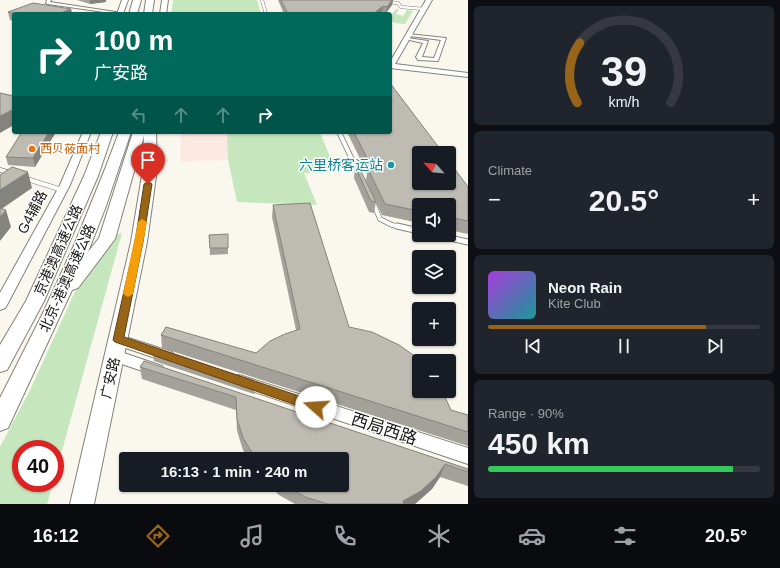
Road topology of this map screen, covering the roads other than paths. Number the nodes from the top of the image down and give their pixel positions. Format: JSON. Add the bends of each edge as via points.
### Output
{"nodes":[{"id":1,"x":49,"y":0,"type":"edge"},
{"id":2,"x":137,"y":0,"type":"edge"},
{"id":3,"x":150,"y":0,"type":"edge"},
{"id":4,"x":165,"y":0,"type":"edge"},
{"id":5,"x":262,"y":0,"type":"edge"},
{"id":6,"x":429,"y":0,"type":"edge"},
{"id":7,"x":123,"y":1,"type":"edge"},
{"id":8,"x":384,"y":2,"type":"edge"},
{"id":9,"x":424,"y":10,"type":"junction"},
{"id":10,"x":107,"y":12,"type":"edge"},
{"id":11,"x":120,"y":12,"type":"edge"},
{"id":12,"x":132,"y":12,"type":"edge"},
{"id":13,"x":148,"y":12,"type":"edge"},
{"id":14,"x":162,"y":12,"type":"edge"},
{"id":15,"x":265,"y":12,"type":"edge"},
{"id":16,"x":408,"y":37,"type":"junction"},
{"id":17,"x":427,"y":39,"type":"junction"},
{"id":18,"x":392,"y":64,"type":"edge"},
{"id":19,"x":392,"y":66,"type":"edge"},
{"id":20,"x":468,"y":75,"type":"edge"},
{"id":21,"x":86,"y":134,"type":"edge"},
{"id":22,"x":106,"y":134,"type":"edge"},
{"id":23,"x":124,"y":134,"type":"edge"},
{"id":24,"x":137,"y":134,"type":"edge"},
{"id":25,"x":150,"y":134,"type":"edge"},
{"id":26,"x":340,"y":134,"type":"edge"},
{"id":27,"x":0,"y":170,"type":"edge"},
{"id":28,"x":14,"y":174,"type":"edge"},
{"id":29,"x":360,"y":175,"type":"edge"},
{"id":30,"x":21,"y":176,"type":"edge"},
{"id":31,"x":62,"y":190,"type":"junction"},
{"id":32,"x":370,"y":196,"type":"edge"},
{"id":33,"x":412,"y":229,"type":"edge"},
{"id":34,"x":456,"y":239,"type":"edge"},
{"id":35,"x":468,"y":242,"type":"edge"},
{"id":36,"x":2,"y":299,"type":"edge"},
{"id":37,"x":58,"y":303,"type":"junction"},
{"id":38,"x":117,"y":348,"type":"junction"},
{"id":39,"x":177,"y":360,"type":"edge"},
{"id":40,"x":0,"y":364,"type":"edge"},
{"id":41,"x":175,"y":376,"type":"edge"},
{"id":42,"x":228,"y":377,"type":"edge"},
{"id":43,"x":0,"y":421,"type":"edge"},
{"id":44,"x":468,"y":456,"type":"edge"},
{"id":45,"x":82,"y":504,"type":"edge"}],
"edges":[{"from":1,"to":10,"type":"street","via":[[48,3]]},
{"from":2,"to":12,"type":"highway"},
{"from":3,"to":13,"type":"highway"},
{"from":4,"to":14,"type":"street"},
{"from":5,"to":15,"type":"lane"},
{"from":6,"to":9,"type":"street"},
{"from":7,"to":11,"type":"street"},
{"from":8,"to":9,"type":"lane"},
{"from":9,"to":16,"type":"street"},
{"from":16,"to":17,"type":"street"},
{"from":16,"to":18,"type":"street"},
{"from":17,"to":17,"type":"street","via":[[419,57],[436,60],[444,39]]},
{"from":19,"to":20,"type":"street"},
{"from":21,"to":31,"type":"street","name":"G4辅路"},
{"from":22,"to":40,"type":"highway","name":"京港澳高速公路","via":[[91,176],[35,301]]},
{"from":23,"to":37,"type":"highway","name":"北京-港澳高速公路","via":[[111,176]]},
{"from":24,"to":37,"type":"highway","via":[[107,239]]},
{"from":25,"to":38,"type":"highway","name":"广安路","via":[[150,169],[146,200]]},
{"from":26,"to":29,"type":"lane"},
{"from":27,"to":28,"type":"lane"},
{"from":30,"to":31,"type":"lane"},
{"from":31,"to":36,"type":"street","name":"G4辅路"},
{"from":32,"to":33,"type":"lane","via":[[380,219]]},
{"from":34,"to":35,"type":"lane"},
{"from":37,"to":43,"type":"highway","name":"北京-港澳高速公路"},
{"from":38,"to":39,"type":"street"},
{"from":38,"to":41,"type":"street"},
{"from":38,"to":45,"type":"highway","name":"广安路"},
{"from":42,"to":44,"type":"street","name":"西局西路"}]}
